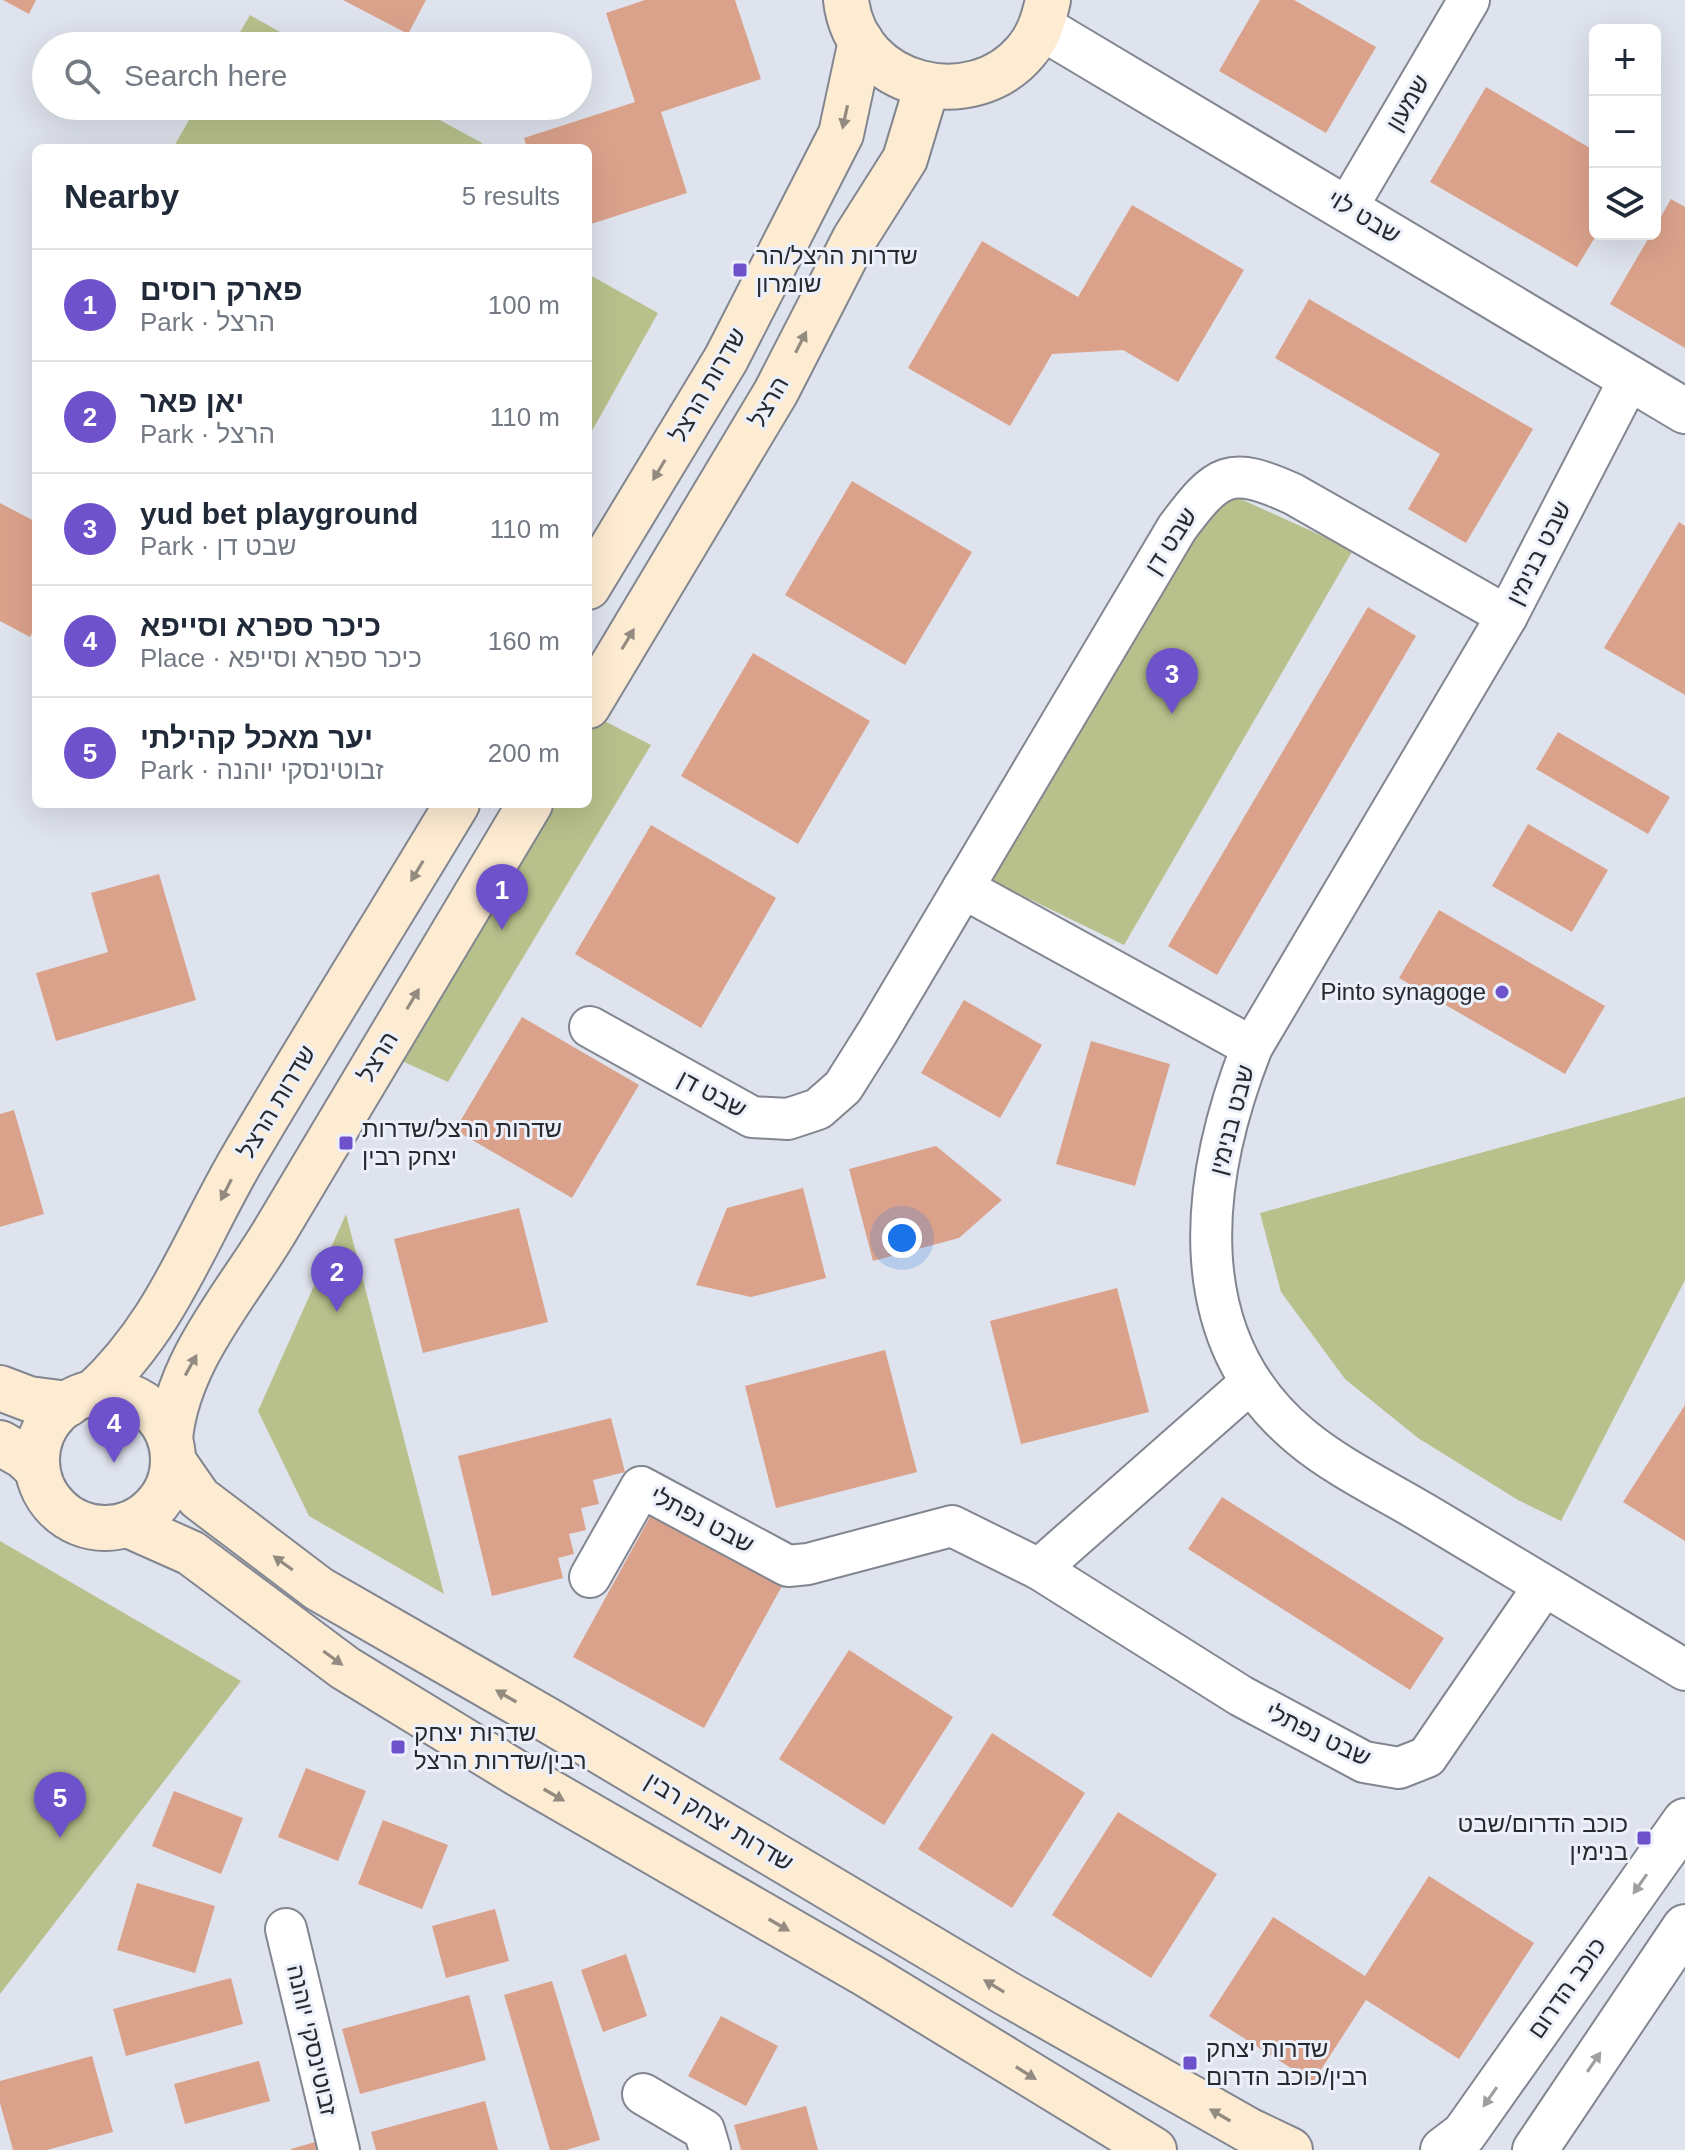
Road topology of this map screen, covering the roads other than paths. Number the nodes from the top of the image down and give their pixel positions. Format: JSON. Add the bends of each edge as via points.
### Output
{"nodes":[{"id":1,"x":846,"y":0,"type":"edge"},
{"id":2,"x":1469,"y":0,"type":"edge"},
{"id":3,"x":1045,"y":14,"type":"edge"},
{"id":4,"x":861,"y":41,"type":"junction"},
{"id":5,"x":927,"y":86,"type":"junction"},
{"id":6,"x":1348,"y":206,"type":"junction"},
{"id":7,"x":1630,"y":378,"type":"junction"},
{"id":8,"x":1685,"y":411,"type":"edge"},
{"id":9,"x":592,"y":580,"type":"edge"},
{"id":10,"x":1507,"y":616,"type":"junction"},
{"id":11,"x":592,"y":699,"type":"edge"},
{"id":12,"x":455,"y":808,"type":"edge"},
{"id":13,"x":528,"y":808,"type":"edge"},
{"id":14,"x":963,"y":888,"type":"junction"},
{"id":15,"x":590,"y":1027,"type":"dead end"},
{"id":16,"x":1252,"y":1047,"type":"junction"},
{"id":17,"x":1249,"y":1384,"type":"junction"},
{"id":18,"x":0,"y":1388,"type":"edge"},
{"id":19,"x":80,"y":1399,"type":"junction"},
{"id":20,"x":0,"y":1443,"type":"edge"},
{"id":21,"x":172,"y":1450,"type":"junction"},
{"id":22,"x":37,"y":1469,"type":"junction"},
{"id":23,"x":128,"y":1525,"type":"junction"},
{"id":24,"x":1039,"y":1569,"type":"junction"},
{"id":25,"x":590,"y":1577,"type":"dead end"},
{"id":26,"x":1544,"y":1586,"type":"junction"},
{"id":27,"x":1685,"y":1670,"type":"edge"},
{"id":28,"x":1685,"y":1821,"type":"edge"},
{"id":29,"x":1685,"y":1927,"type":"edge"},
{"id":30,"x":286,"y":1929,"type":"dead end"},
{"id":31,"x":643,"y":2094,"type":"dead end"},
{"id":32,"x":339,"y":2150,"type":"edge"},
{"id":33,"x":710,"y":2150,"type":"edge"},
{"id":34,"x":1154,"y":2150,"type":"edge"},
{"id":35,"x":1290,"y":2150,"type":"edge"},
{"id":36,"x":1443,"y":2150,"type":"edge"},
{"id":37,"x":1535,"y":2150,"type":"edge"}],
"edges":[{"from":1,"to":4,"type":"main road"},
{"from":2,"to":6,"type":"street","name":"שמעון"},
{"from":3,"to":5,"type":"main road","via":[[1027,50],[1007,69],[955,88]]},
{"from":3,"to":6,"type":"street","name":"שבט לוי"},
{"from":4,"to":5,"type":"main road","via":[[878,62]]},
{"from":4,"to":9,"type":"main road","name":"שדרות הרצל","one_way":true,"via":[[841,134],[726,359]]},
{"from":11,"to":5,"type":"main road","name":"הרצל","one_way":true,"via":[[776,392],[855,238],[905,159]]},
{"from":6,"to":7,"type":"street","name":"שבט לוי"},
{"from":7,"to":8,"type":"street","name":"שבט לוי"},
{"from":7,"to":10,"type":"street","name":"שבט בנימין"},
{"from":10,"to":14,"type":"street","name":"שבט דן","via":[[1293,494],[1259,479],[1236,475],[1218,480],[1177,528]]},
{"from":10,"to":16,"type":"street","name":"שבט בנימין"},
{"from":12,"to":19,"type":"main road","name":"שדרות הרצל","one_way":true,"via":[[240,1162],[175,1291],[132,1354]]},
{"from":21,"to":13,"type":"main road","name":"הרצל","one_way":true,"via":[[172,1412],[191,1365]]},
{"from":14,"to":15,"type":"street","name":"שבט דן","via":[[843,1087],[818,1109],[788,1119],[752,1117]]},
{"from":14,"to":16,"type":"street"},
{"from":16,"to":17,"type":"street","name":"שבט בנימין","via":[[1235,1090],[1210,1212],[1214,1285],[1227,1340]]},
{"from":17,"to":24,"type":"street"},
{"from":17,"to":26,"type":"street","name":"שבט בנימין","via":[[1302,1438]]},
{"from":18,"to":19,"type":"main road","via":[[29,1399]]},
{"from":19,"to":21,"type":"main road","via":[[131,1397],[161,1421]]},
{"from":19,"to":22,"type":"main road","via":[[53,1416],[43,1432]]},
{"from":20,"to":22,"type":"main road"},
{"from":21,"to":23,"type":"main road","via":[[160,1500]]},
{"from":35,"to":21,"type":"main road","name":"שדרות יצחק רבין","one_way":true,"via":[[1006,1993],[319,1589],[199,1498]]},
{"from":22,"to":23,"type":"main road","via":[[50,1500],[64,1514],[102,1528]]},
{"from":23,"to":34,"type":"main road","one_way":true,"via":[[191,1553],[345,1668],[507,1767],[869,1976]]},
{"from":24,"to":25,"type":"street","name":"שבט נפתלי","via":[[952,1526],[788,1566],[641,1487]]},
{"from":24,"to":26,"type":"street","name":"שבט נפתלי","via":[[1241,1696],[1364,1762],[1399,1768],[1427,1757]]},
{"from":26,"to":27,"type":"street","name":"שבט בנימין"},
{"from":28,"to":36,"type":"street","name":"כוכב הדרום","one_way":true,"via":[[1464,2134]]},
{"from":37,"to":29,"type":"street","one_way":true},
{"from":30,"to":32,"type":"street","name":"זבוטינסקי יוהנה"},
{"from":31,"to":33,"type":"street","via":[[704,2130]]}]}
